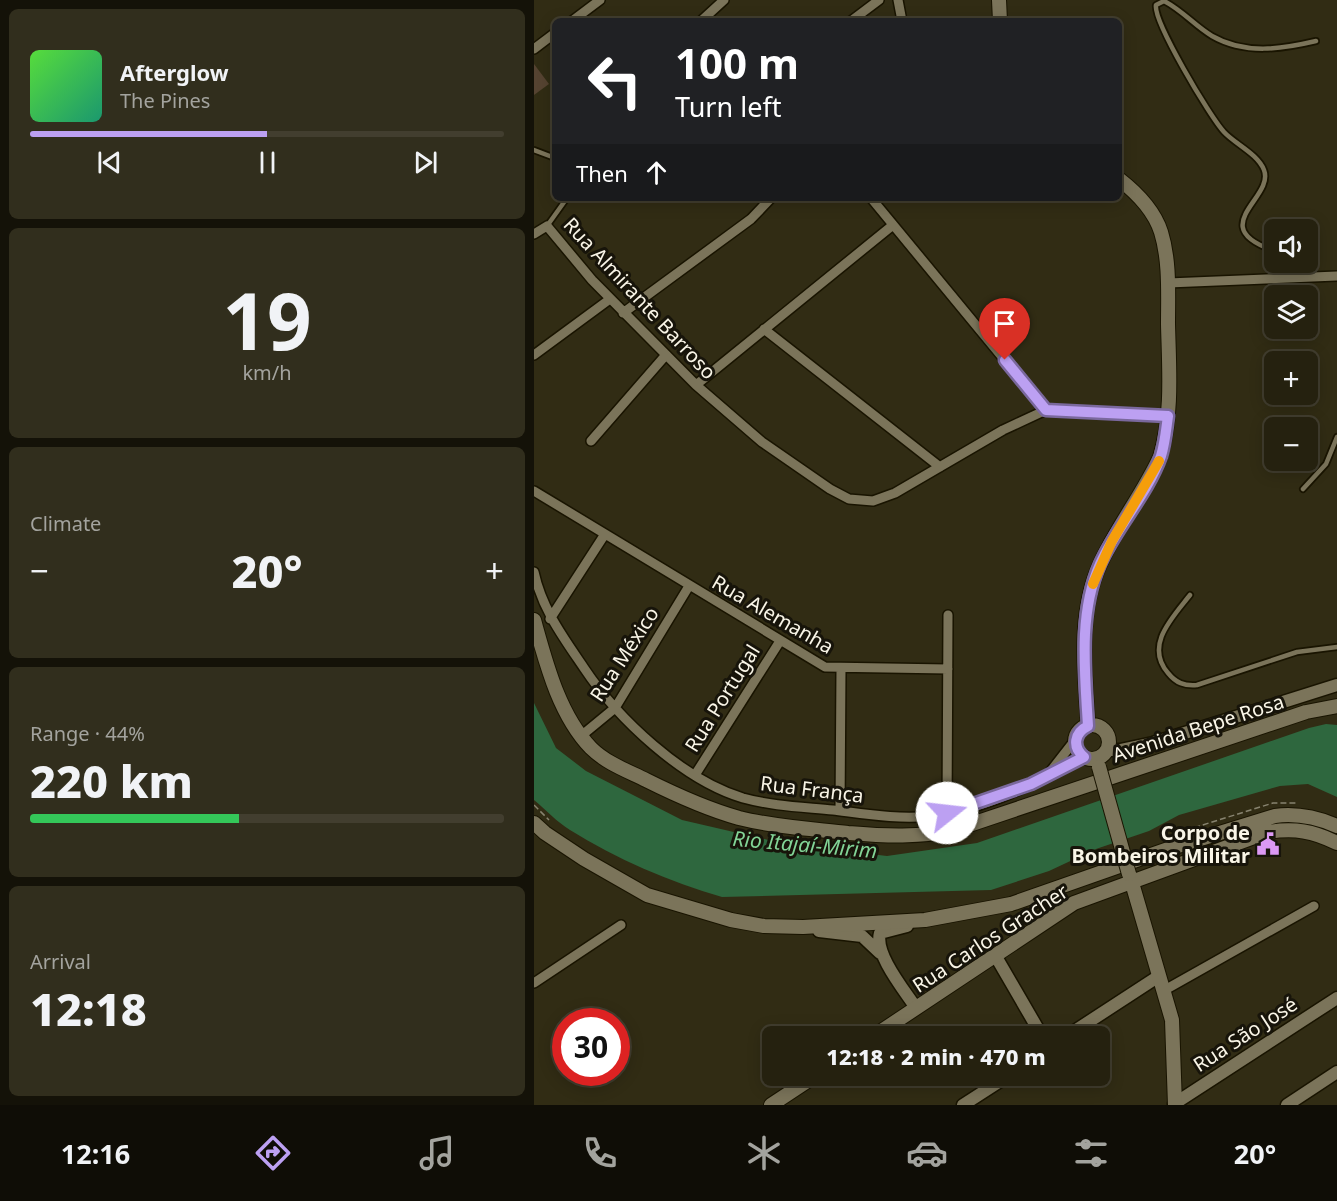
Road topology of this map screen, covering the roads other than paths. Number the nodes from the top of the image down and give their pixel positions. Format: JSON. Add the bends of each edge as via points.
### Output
{"nodes":[{"id":1,"x":600,"y":0,"type":"edge"},
{"id":2,"x":724,"y":0,"type":"edge"},
{"id":3,"x":879,"y":0,"type":"edge"},
{"id":4,"x":898,"y":0,"type":"edge"},
{"id":5,"x":999,"y":0,"type":"edge"},
{"id":6,"x":576,"y":18,"type":"edge"},
{"id":7,"x":704,"y":18,"type":"edge"},
{"id":8,"x":855,"y":18,"type":"edge"},
{"id":9,"x":901,"y":18,"type":"edge"},
{"id":10,"x":1000,"y":18,"type":"edge"},
{"id":11,"x":552,"y":35,"type":"edge"},
{"id":12,"x":1316,"y":41,"type":"dead end"},
{"id":13,"x":534,"y":49,"type":"edge"},
{"id":14,"x":534,"y":150,"type":"edge"},
{"id":15,"x":552,"y":157,"type":"edge"},
{"id":16,"x":1122,"y":182,"type":"edge"},
{"id":17,"x":565,"y":201,"type":"edge"},
{"id":18,"x":768,"y":201,"type":"edge"},
{"id":19,"x":873,"y":201,"type":"edge"},
{"id":20,"x":893,"y":225,"type":"junction"},
{"id":21,"x":547,"y":226,"type":"junction"},
{"id":22,"x":534,"y":234,"type":"edge"},
{"id":23,"x":1264,"y":247,"type":"edge"},
{"id":24,"x":1312,"y":273,"type":"edge"},
{"id":25,"x":1315,"y":276,"type":"junction"},
{"id":26,"x":1337,"y":276,"type":"edge"},
{"id":27,"x":1168,"y":283,"type":"junction"},
{"id":28,"x":610,"y":299,"type":"junction"},
{"id":29,"x":623,"y":313,"type":"junction"},
{"id":30,"x":764,"y":329,"type":"junction"},
{"id":31,"x":534,"y":355,"type":"edge"},
{"id":32,"x":665,"y":356,"type":"junction"},
{"id":33,"x":696,"y":385,"type":"junction"},
{"id":34,"x":1046,"y":410,"type":"junction"},
{"id":35,"x":1168,"y":416,"type":"junction"},
{"id":36,"x":1337,"y":437,"type":"edge"},
{"id":37,"x":591,"y":441,"type":"dead end"},
{"id":38,"x":940,"y":467,"type":"junction"},
{"id":39,"x":1303,"y":489,"type":"dead end"},
{"id":40,"x":534,"y":491,"type":"edge"},
{"id":41,"x":605,"y":534,"type":"junction"},
{"id":42,"x":534,"y":572,"type":"edge"},
{"id":43,"x":689,"y":585,"type":"junction"},
{"id":44,"x":1190,"y":595,"type":"dead end"},
{"id":45,"x":948,"y":615,"type":"dead end"},
{"id":46,"x":550,"y":619,"type":"junction"},
{"id":47,"x":534,"y":620,"type":"edge"},
{"id":48,"x":780,"y":641,"type":"junction"},
{"id":49,"x":1337,"y":647,"type":"edge"},
{"id":50,"x":841,"y":669,"type":"junction"},
{"id":51,"x":948,"y":669,"type":"junction"},
{"id":52,"x":1337,"y":685,"type":"edge"},
{"id":53,"x":1337,"y":706,"type":"edge"},
{"id":54,"x":615,"y":708,"type":"junction"},
{"id":55,"x":1088,"y":726,"type":"junction"},
{"id":56,"x":581,"y":736,"type":"junction"},
{"id":57,"x":1075,"y":740,"type":"junction"},
{"id":58,"x":1097,"y":758,"type":"junction"},
{"id":59,"x":695,"y":775,"type":"junction"},
{"id":60,"x":1044,"y":778,"type":"junction"},
{"id":61,"x":840,"y":811,"type":"junction"},
{"id":62,"x":947,"y":813,"type":"junction"},
{"id":63,"x":534,"y":823,"type":"edge"},
{"id":64,"x":1337,"y":826,"type":"edge"},
{"id":65,"x":1337,"y":843,"type":"edge"},
{"id":66,"x":1131,"y":878,"type":"junction"},
{"id":67,"x":1314,"y":906,"type":"dead end"},
{"id":68,"x":925,"y":920,"type":"junction"},
{"id":69,"x":621,"y":925,"type":"dead end"},
{"id":70,"x":803,"y":927,"type":"junction"},
{"id":71,"x":996,"y":955,"type":"junction"},
{"id":72,"x":883,"y":956,"type":"junction"},
{"id":73,"x":1159,"y":976,"type":"junction"},
{"id":74,"x":534,"y":983,"type":"edge"},
{"id":75,"x":1163,"y":991,"type":"junction"},
{"id":76,"x":1337,"y":998,"type":"edge"},
{"id":77,"x":916,"y":1008,"type":"junction"},
{"id":78,"x":889,"y":1026,"type":"edge"},
{"id":79,"x":1036,"y":1026,"type":"edge"},
{"id":80,"x":1082,"y":1026,"type":"edge"},
{"id":81,"x":1337,"y":1072,"type":"edge"},
{"id":82,"x":800,"y":1086,"type":"edge"},
{"id":83,"x":992,"y":1086,"type":"edge"},
{"id":84,"x":1175,"y":1104,"type":"edge"},
{"id":85,"x":771,"y":1105,"type":"edge"},
{"id":86,"x":963,"y":1105,"type":"edge"},
{"id":87,"x":1287,"y":1105,"type":"edge"}],
"edges":[{"from":1,"to":6,"type":"street"},
{"from":2,"to":7,"type":"street"},
{"from":3,"to":8,"type":"street"},
{"from":4,"to":9,"type":"street"},
{"from":5,"to":10,"type":"main road"},
{"from":11,"to":13,"type":"street"},
{"from":12,"to":23,"type":"lane","via":[[1287,48],[1248,49],[1213,37],[1164,1],[1156,5],[1155,11],[1207,108],[1224,132],[1265,171],[1243,229],[1247,237]]},
{"from":14,"to":15,"type":"lane"},
{"from":16,"to":27,"type":"main road","via":[[1143,201],[1161,231]]},
{"from":17,"to":21,"type":"lane"},
{"from":18,"to":29,"type":"street","via":[[751,219]]},
{"from":19,"to":20,"type":"street"},
{"from":20,"to":30,"type":"street"},
{"from":20,"to":34,"type":"street"},
{"from":21,"to":22,"type":"street","name":"Rua Almirante Barroso"},
{"from":21,"to":28,"type":"street","name":"Rua Almirante Barroso"},
{"from":24,"to":25,"type":"lane"},
{"from":25,"to":26,"type":"street"},
{"from":25,"to":27,"type":"street"},
{"from":27,"to":35,"type":"main road"},
{"from":28,"to":29,"type":"street","name":"Rua Almirante Barroso"},
{"from":28,"to":31,"type":"street"},
{"from":29,"to":32,"type":"street","name":"Rua Almirante Barroso"},
{"from":30,"to":33,"type":"street"},
{"from":30,"to":38,"type":"street"},
{"from":32,"to":33,"type":"street","name":"Rua Almirante Barroso"},
{"from":32,"to":37,"type":"street"},
{"from":33,"to":38,"type":"street","name":"Rua Almirante Barroso","via":[[762,442],[849,499],[882,499]]},
{"from":34,"to":35,"type":"street","name":"Rua Almirante Barroso"},
{"from":34,"to":38,"type":"street","name":"Rua Almirante Barroso"},
{"from":35,"to":55,"type":"main road","via":[[1160,457],[1100,563],[1089,599],[1085,646]]},
{"from":36,"to":39,"type":"lane","via":[[1326,464]]},
{"from":40,"to":41,"type":"street","name":"Rua Alemanha"},
{"from":41,"to":43,"type":"street","name":"Rua Alemanha"},
{"from":41,"to":46,"type":"street"},
{"from":42,"to":46,"type":"street","name":"Rua França"},
{"from":43,"to":48,"type":"street","name":"Rua Alemanha"},
{"from":43,"to":54,"type":"street","name":"Rua México"},
{"from":44,"to":49,"type":"lane","via":[[1165,627],[1158,646],[1160,662],[1176,682],[1185,686],[1297,652]]},
{"from":45,"to":51,"type":"street"},
{"from":46,"to":54,"type":"street","name":"Rua França"},
{"from":47,"to":56,"type":"main road","name":"Avenida Bepe Rosa","via":[[562,701]]},
{"from":48,"to":50,"type":"street","name":"Rua Alemanha","via":[[825,667]]},
{"from":48,"to":59,"type":"street","name":"Rua Portugal"},
{"from":50,"to":51,"type":"street","name":"Rua Alemanha"},
{"from":50,"to":61,"type":"street"},
{"from":51,"to":62,"type":"street"},
{"from":52,"to":58,"type":"street"},
{"from":53,"to":56,"type":"main road","name":"Avenida Bepe Rosa","via":[[1306,712],[978,823],[913,836],[798,828],[739,818],[613,764]]},
{"from":54,"to":56,"type":"street","name":"Rua México"},
{"from":54,"to":59,"type":"street","name":"Rua França","via":[[670,758]]},
{"from":55,"to":57,"type":"main road"},
{"from":55,"to":58,"type":"main road","via":[[1099,727],[1107,734]]},
{"from":57,"to":58,"type":"main road","via":[[1077,750]]},
{"from":57,"to":60,"type":"street","name":"Rua França","via":[[1063,760]]},
{"from":58,"to":60,"type":"street","name":"Rua França"},
{"from":58,"to":66,"type":"main road","bridge":true},
{"from":59,"to":61,"type":"street","name":"Rua França","via":[[741,797],[769,804]]},
{"from":60,"to":62,"type":"street","name":"Rua França"},
{"from":61,"to":62,"type":"street","name":"Rua França","via":[[900,817]]},
{"from":63,"to":70,"type":"main road","via":[[584,859],[646,895],[731,920]]},
{"from":64,"to":68,"type":"main road","via":[[1315,817],[1290,814],[1252,821],[1022,900]]},
{"from":65,"to":66,"type":"main road","name":"Rua Carlos Gracher","via":[[1310,831],[1268,832]]},
{"from":66,"to":71,"type":"main road","name":"Rua Carlos Gracher","via":[[1074,903]]},
{"from":66,"to":73,"type":"main road"},
{"from":67,"to":75,"type":"street"},
{"from":68,"to":70,"type":"main road"},
{"from":68,"to":72,"type":"street","via":[[880,933]]},
{"from":69,"to":74,"type":"street"},
{"from":70,"to":72,"type":"street","via":[[862,936]]},
{"from":71,"to":77,"type":"main road","name":"Rua Carlos Gracher"},
{"from":71,"to":79,"type":"street"},
{"from":72,"to":77,"type":"street"},
{"from":73,"to":75,"type":"main road"},
{"from":73,"to":80,"type":"street"},
{"from":75,"to":84,"type":"main road","via":[[1174,1038]]},
{"from":76,"to":84,"type":"street","name":"Rua São José"},
{"from":77,"to":78,"type":"main road","name":"Rua Carlos Gracher"},
{"from":81,"to":87,"type":"street"},
{"from":82,"to":85,"type":"main road"},
{"from":83,"to":86,"type":"street"}]}
